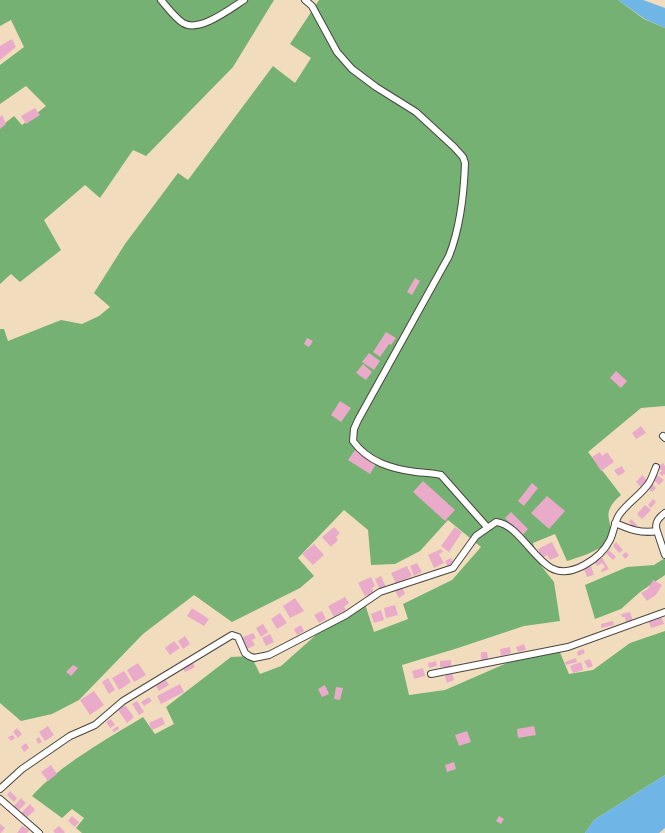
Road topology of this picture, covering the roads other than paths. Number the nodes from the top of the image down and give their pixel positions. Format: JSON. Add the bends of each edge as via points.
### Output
{"nodes":[{"id":1,"x":161,"y":0,"type":"edge"},
{"id":2,"x":244,"y":0,"type":"edge"},
{"id":3,"x":305,"y":0,"type":"edge"},
{"id":4,"x":656,"y":467,"type":"dead end"},
{"id":5,"x":665,"y":513,"type":"edge"},
{"id":6,"x":615,"y":523,"type":"junction"},
{"id":7,"x":487,"y":527,"type":"junction"},
{"id":8,"x":657,"y":531,"type":"junction"},
{"id":9,"x":665,"y":555,"type":"edge"},
{"id":10,"x":665,"y":612,"type":"edge"},
{"id":11,"x":431,"y":674,"type":"dead end"},
{"id":12,"x":0,"y":789,"type":"edge"},
{"id":13,"x":0,"y":799,"type":"edge"},
{"id":14,"x":39,"y":833,"type":"edge"}],
"edges":[{"from":1,"to":2,"type":"street","via":[[184,24],[196,25],[208,22]]},
{"from":3,"to":7,"type":"street","via":[[312,6],[337,52],[352,69],[416,112],[454,147],[465,163],[459,220],[449,256],[358,420],[352,436],[353,441],[362,451],[384,466],[441,475]]},
{"from":4,"to":6,"type":"street","via":[[649,483],[620,513]]},
{"from":5,"to":8,"type":"street","via":[[657,521]]},
{"from":6,"to":7,"type":"street","via":[[611,539],[605,549],[582,566],[569,571],[552,568],[541,560],[507,525],[496,522]]},
{"from":6,"to":8,"type":"street","via":[[634,532]]},
{"from":7,"to":12,"type":"street","via":[[467,547],[453,568],[380,592],[346,615],[269,655],[254,658],[249,656],[238,637],[232,635],[123,701],[95,725],[70,736],[22,769]]},
{"from":8,"to":9,"type":"street"},
{"from":10,"to":11,"type":"street","via":[[568,647]]},
{"from":13,"to":14,"type":"street"}]}
